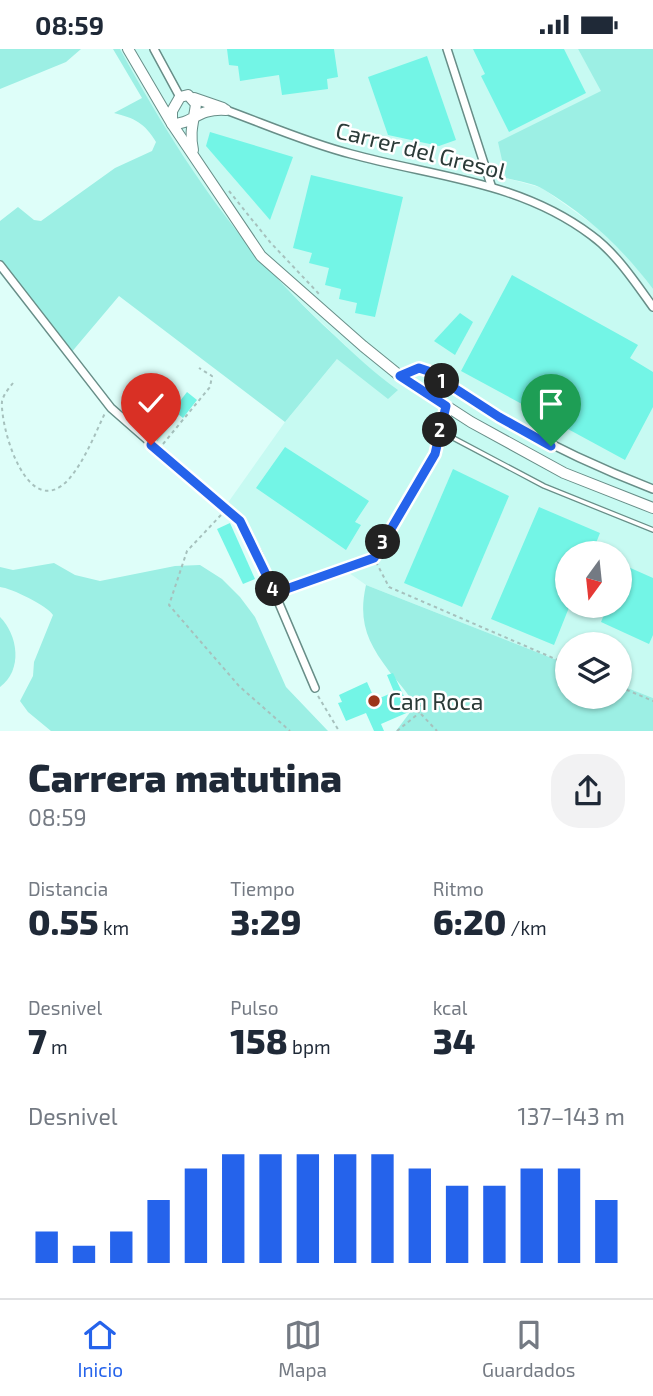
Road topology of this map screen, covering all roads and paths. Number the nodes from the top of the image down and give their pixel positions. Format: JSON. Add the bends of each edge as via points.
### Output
{"nodes":[{"id":1,"x":128,"y":49,"type":"edge"},
{"id":2,"x":154,"y":49,"type":"edge"},
{"id":3,"x":447,"y":49,"type":"edge"},
{"id":4,"x":151,"y":88,"type":"junction"},
{"id":5,"x":180,"y":97,"type":"junction"},
{"id":6,"x":194,"y":98,"type":"junction"},
{"id":7,"x":226,"y":110,"type":"junction"},
{"id":8,"x":192,"y":116,"type":"junction"},
{"id":9,"x":172,"y":124,"type":"junction"},
{"id":10,"x":194,"y":157,"type":"junction"},
{"id":11,"x":222,"y":181,"type":"dead end"},
{"id":12,"x":491,"y":185,"type":"junction"},
{"id":13,"x":0,"y":265,"type":"edge"},
{"id":14,"x":324,"y":298,"type":"dead end"},
{"id":15,"x":653,"y":307,"type":"edge"},
{"id":16,"x":199,"y":368,"type":"dead end"},
{"id":17,"x":400,"y":376,"type":"junction"},
{"id":18,"x":13,"y":383,"type":"dead end"},
{"id":19,"x":446,"y":406,"type":"junction"},
{"id":20,"x":111,"y":408,"type":"junction"},
{"id":21,"x":440,"y":431,"type":"junction"},
{"id":22,"x":157,"y":449,"type":"junction"},
{"id":23,"x":653,"y":489,"type":"edge"},
{"id":24,"x":653,"y":508,"type":"edge"},
{"id":25,"x":226,"y":509,"type":"junction"},
{"id":26,"x":653,"y":530,"type":"edge"},
{"id":27,"x":374,"y":558,"type":"junction"},
{"id":28,"x":275,"y":593,"type":"junction"},
{"id":29,"x":555,"y":659,"type":"edge"},
{"id":30,"x":315,"y":688,"type":"joint"},
{"id":31,"x":632,"y":692,"type":"edge"},
{"id":32,"x":653,"y":701,"type":"edge"},
{"id":33,"x":421,"y":705,"type":"dead end"},
{"id":34,"x":420,"y":712,"type":"junction"},
{"id":35,"x":290,"y":731,"type":"edge"},
{"id":36,"x":338,"y":731,"type":"edge"},
{"id":37,"x":397,"y":731,"type":"edge"},
{"id":38,"x":437,"y":731,"type":"edge"}],
"edges":[{"from":1,"to":4,"type":"street"},
{"from":2,"to":5,"type":"street"},
{"from":3,"to":12,"type":"street"},
{"from":4,"to":5,"type":"street","via":[[168,98]]},
{"from":4,"to":9,"type":"street"},
{"from":5,"to":6,"type":"street"},
{"from":5,"to":9,"type":"street","via":[[172,111]]},
{"from":6,"to":7,"type":"street"},
{"from":6,"to":8,"type":"street"},
{"from":7,"to":8,"type":"street","via":[[207,109]]},
{"from":7,"to":12,"type":"street","name":"Carrer del Gresol","via":[[351,154]]},
{"from":8,"to":9,"type":"street","via":[[186,123]]},
{"from":8,"to":10,"type":"street","via":[[189,129]]},
{"from":9,"to":10,"type":"street"},
{"from":10,"to":17,"type":"street","via":[[261,256]]},
{"from":11,"to":14,"type":"path","via":[[270,242]]},
{"from":12,"to":15,"type":"street","name":"Carrer del Gresol","via":[[550,209],[592,235]]},
{"from":13,"to":20,"type":"street"},
{"from":16,"to":22,"type":"path","via":[[212,376],[210,387]]},
{"from":17,"to":19,"type":"street"},
{"from":17,"to":23,"type":"street","via":[[419,368],[428,371],[551,446]]},
{"from":18,"to":20,"type":"path","via":[[1,403],[3,428],[18,469],[33,488],[56,488],[68,480]]},
{"from":19,"to":21,"type":"lane"},
{"from":19,"to":24,"type":"street","via":[[564,473]]},
{"from":20,"to":22,"type":"street"},
{"from":21,"to":26,"type":"lane","via":[[544,486]]},
{"from":21,"to":27,"type":"lane","via":[[435,454]]},
{"from":22,"to":25,"type":"street"},
{"from":25,"to":28,"type":"street","via":[[246,530]]},
{"from":25,"to":35,"type":"path","via":[[187,551],[169,605],[239,686]]},
{"from":27,"to":28,"type":"lane"},
{"from":27,"to":29,"type":"path","via":[[389,587]]},
{"from":28,"to":30,"type":"street"},
{"from":30,"to":36,"type":"path"},
{"from":31,"to":32,"type":"path"},
{"from":33,"to":34,"type":"path"},
{"from":34,"to":37,"type":"path"},
{"from":34,"to":38,"type":"path"}]}
